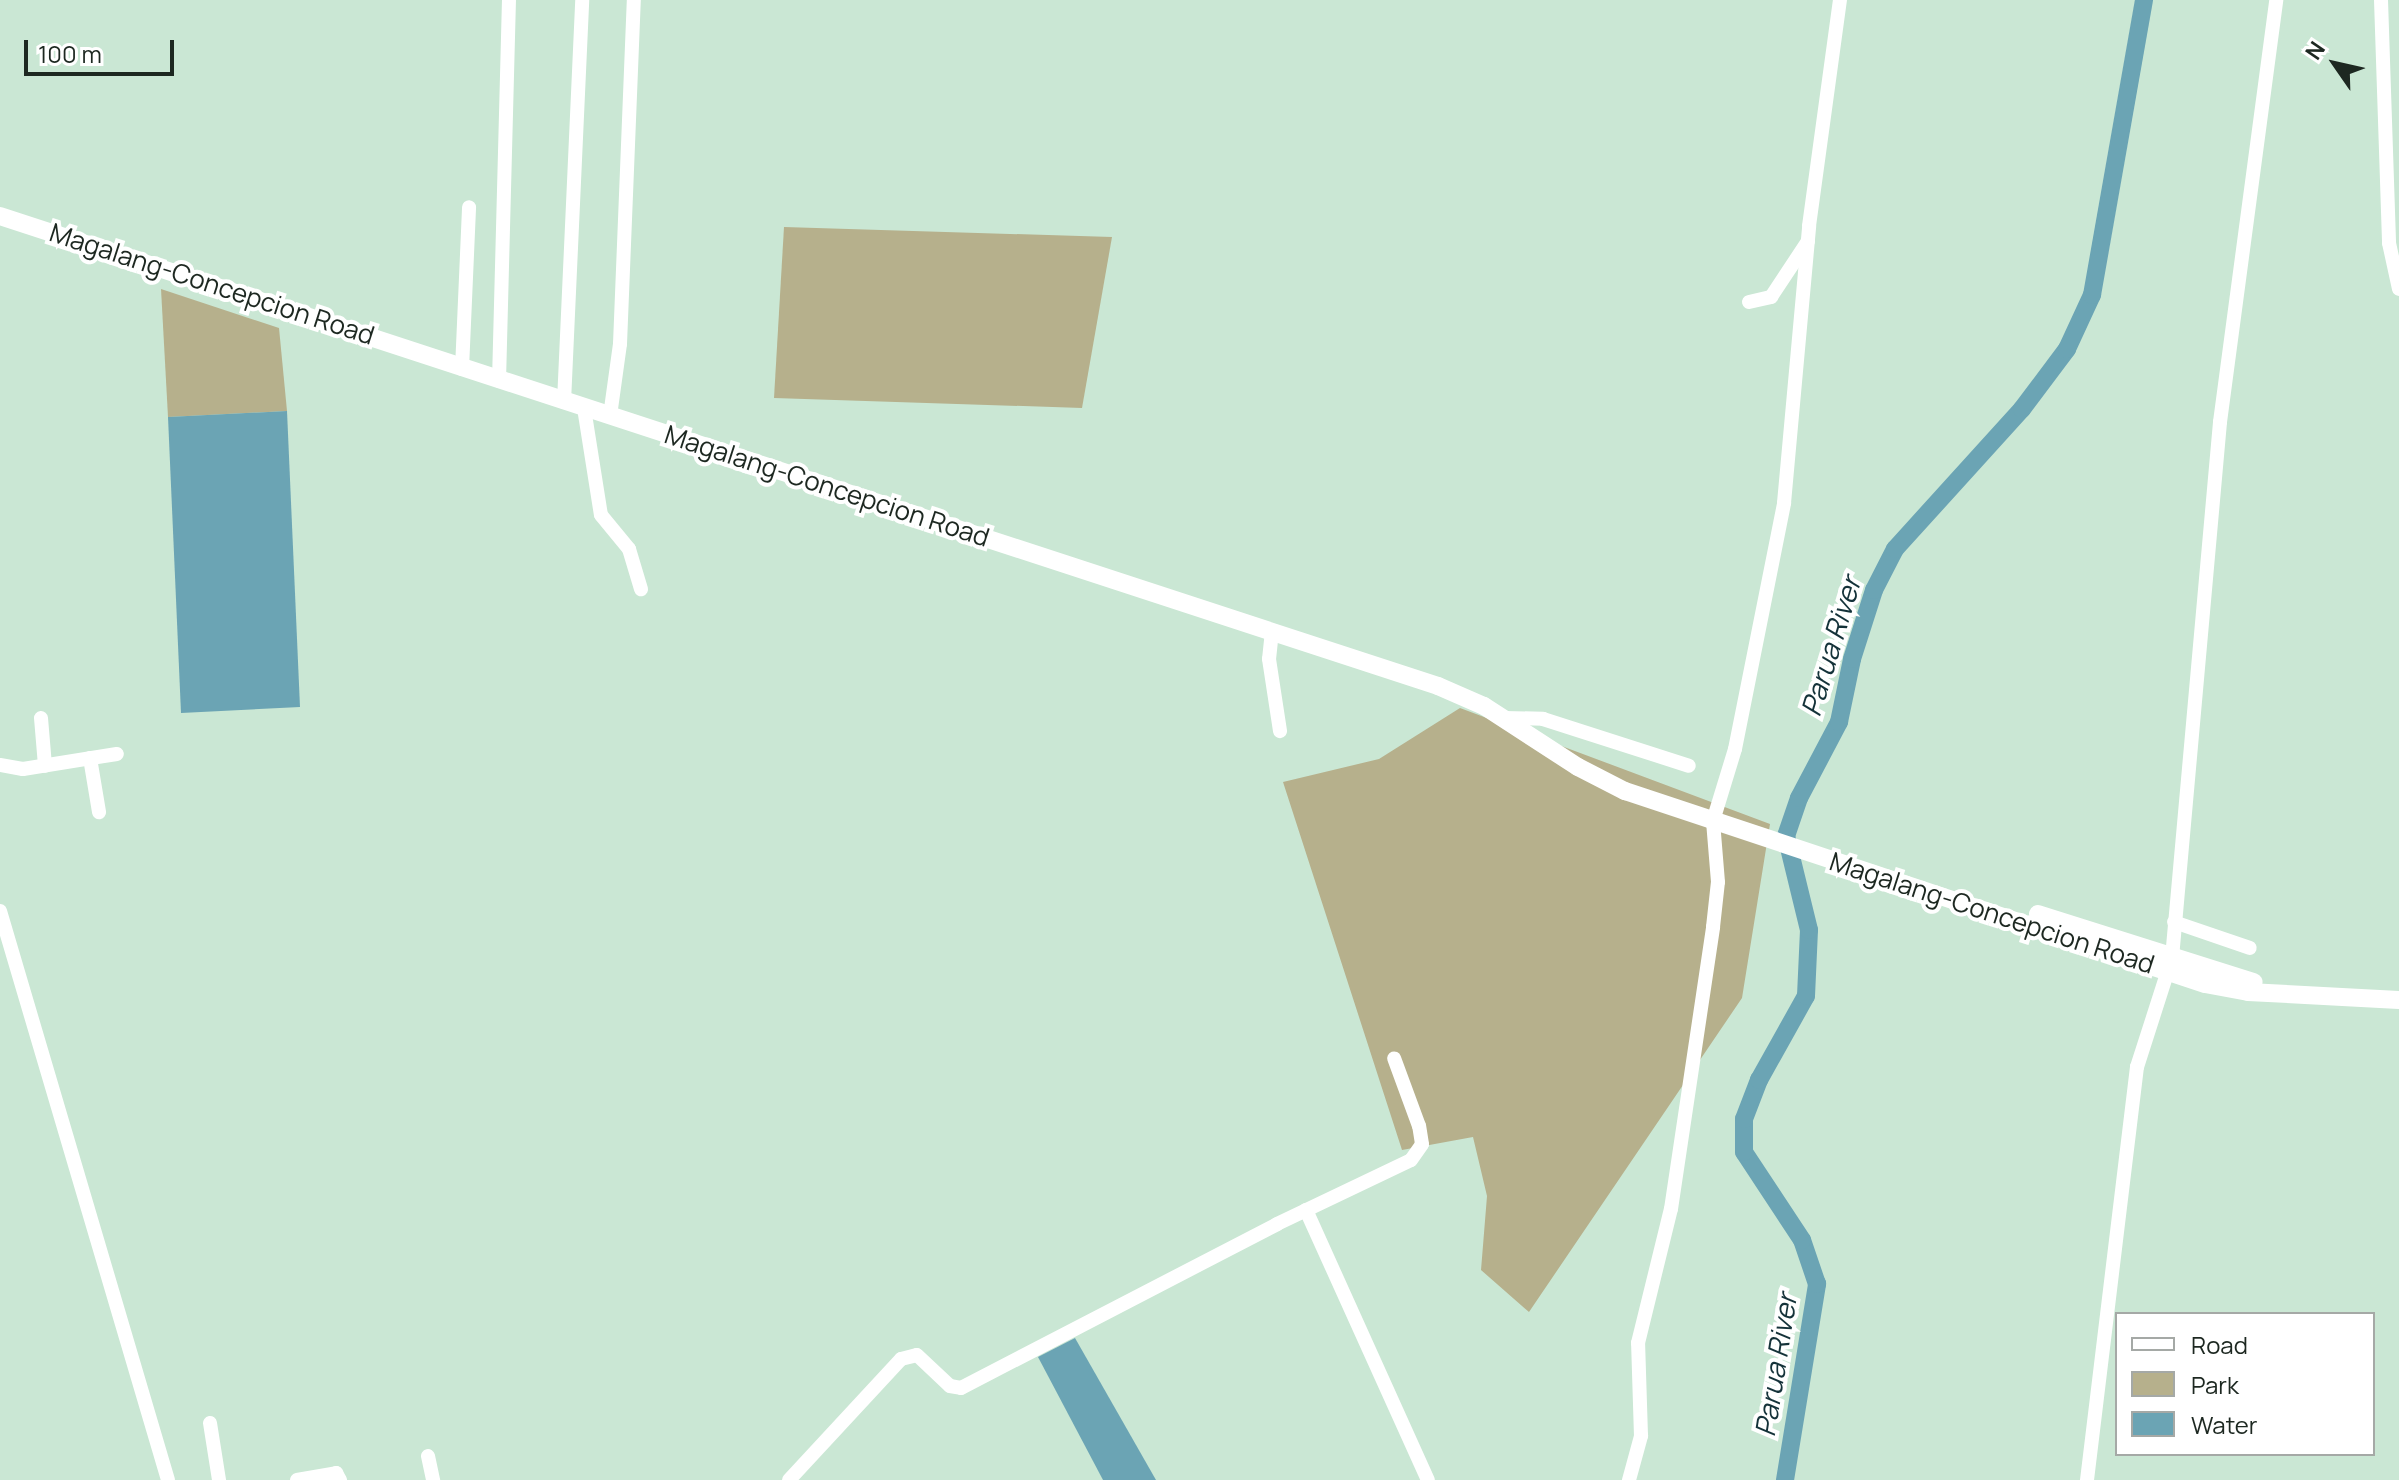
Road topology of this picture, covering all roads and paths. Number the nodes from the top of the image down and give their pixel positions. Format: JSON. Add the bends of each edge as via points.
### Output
{"nodes":[{"id":1,"x":509,"y":0,"type":"edge"},
{"id":2,"x":582,"y":0,"type":"edge"},
{"id":3,"x":634,"y":0,"type":"edge"},
{"id":4,"x":1840,"y":0,"type":"edge"},
{"id":5,"x":2276,"y":0,"type":"edge"},
{"id":6,"x":2381,"y":0,"type":"edge"},
{"id":7,"x":469,"y":207,"type":"dead end"},
{"id":8,"x":0,"y":216,"type":"edge"},
{"id":9,"x":1808,"y":240,"type":"junction"},
{"id":10,"x":2399,"y":289,"type":"edge"},
{"id":11,"x":1749,"y":302,"type":"dead end"},
{"id":12,"x":462,"y":369,"type":"junction"},
{"id":13,"x":499,"y":381,"type":"junction"},
{"id":14,"x":564,"y":402,"type":"junction"},
{"id":15,"x":584,"y":408,"type":"junction"},
{"id":16,"x":610,"y":416,"type":"junction"},
{"id":17,"x":641,"y":589,"type":"dead end"},
{"id":18,"x":1272,"y":631,"type":"junction"},
{"id":19,"x":41,"y":718,"type":"dead end"},
{"id":20,"x":1504,"y":718,"type":"junction"},
{"id":21,"x":1280,"y":731,"type":"dead end"},
{"id":22,"x":117,"y":754,"type":"dead end"},
{"id":23,"x":90,"y":758,"type":"junction"},
{"id":24,"x":0,"y":765,"type":"edge"},
{"id":25,"x":45,"y":766,"type":"junction"},
{"id":26,"x":1689,"y":766,"type":"dead end"},
{"id":27,"x":99,"y":812,"type":"dead end"},
{"id":28,"x":1717,"y":817,"type":"junction"},
{"id":29,"x":0,"y":911,"type":"edge"},
{"id":30,"x":2174,"y":922,"type":"junction"},
{"id":31,"x":2250,"y":948,"type":"dead end"},
{"id":32,"x":2166,"y":963,"type":"junction"},
{"id":33,"x":2399,"y":1000,"type":"edge"},
{"id":34,"x":1394,"y":1058,"type":"dead end"},
{"id":35,"x":1306,"y":1210,"type":"junction"},
{"id":36,"x":210,"y":1423,"type":"dead end"},
{"id":37,"x":428,"y":1456,"type":"dead end"},
{"id":38,"x":168,"y":1480,"type":"edge"},
{"id":39,"x":219,"y":1480,"type":"edge"},
{"id":40,"x":297,"y":1480,"type":"edge"},
{"id":41,"x":340,"y":1480,"type":"edge"},
{"id":42,"x":433,"y":1480,"type":"edge"},
{"id":43,"x":789,"y":1480,"type":"edge"},
{"id":44,"x":1428,"y":1480,"type":"edge"},
{"id":45,"x":1629,"y":1480,"type":"edge"},
{"id":46,"x":2087,"y":1480,"type":"edge"}],
"edges":[{"from":1,"to":13,"type":"street"},
{"from":2,"to":14,"type":"street"},
{"from":3,"to":16,"type":"street","via":[[620,344]]},
{"from":4,"to":9,"type":"street"},
{"from":5,"to":30,"type":"street","via":[[2220,422]]},
{"from":6,"to":10,"type":"street","via":[[2389,243]]},
{"from":7,"to":12,"type":"street"},
{"from":8,"to":12,"type":"main road","name":"Magalang-Concepcion Road"},
{"from":9,"to":11,"type":"street","via":[[1771,297]]},
{"from":9,"to":28,"type":"street","via":[[1784,503]]},
{"from":12,"to":13,"type":"main road","name":"Magalang-Concepcion Road"},
{"from":13,"to":14,"type":"main road","name":"Magalang-Concepcion Road"},
{"from":14,"to":15,"type":"main road","name":"Magalang-Concepcion Road"},
{"from":15,"to":16,"type":"main road","name":"Magalang-Concepcion Road"},
{"from":15,"to":17,"type":"street","via":[[601,515],[629,549]]},
{"from":16,"to":18,"type":"main road","name":"Magalang-Concepcion Road"},
{"from":18,"to":20,"type":"main road","name":"Magalang-Concepcion Road","via":[[1438,686]]},
{"from":18,"to":21,"type":"street","via":[[1269,659]]},
{"from":19,"to":25,"type":"street"},
{"from":20,"to":26,"type":"street","via":[[1543,719]]},
{"from":20,"to":28,"type":"main road","name":"Magalang-Concepcion Road","via":[[1595,778]]},
{"from":22,"to":23,"type":"street"},
{"from":23,"to":25,"type":"street"},
{"from":23,"to":27,"type":"street"},
{"from":24,"to":25,"type":"street"},
{"from":28,"to":32,"type":"main road","name":"Magalang-Concepcion Road"},
{"from":28,"to":45,"type":"street","via":[[1713,927],[1671,1209],[1638,1343],[1641,1436]]},
{"from":29,"to":38,"type":"street"},
{"from":30,"to":31,"type":"street"},
{"from":30,"to":32,"type":"street"},
{"from":32,"to":33,"type":"main road","name":"Magalang-Concepcion Road","via":[[2225,989]]},
{"from":32,"to":46,"type":"street","via":[[2137,1067]]},
{"from":34,"to":35,"type":"street","via":[[1419,1126],[1419,1152]]},
{"from":35,"to":43,"type":"street","via":[[961,1388],[950,1386],[917,1355],[901,1359]]},
{"from":35,"to":44,"type":"street"},
{"from":36,"to":39,"type":"street"},
{"from":37,"to":42,"type":"street"},
{"from":40,"to":41,"type":"street","via":[[336,1473]]}]}
